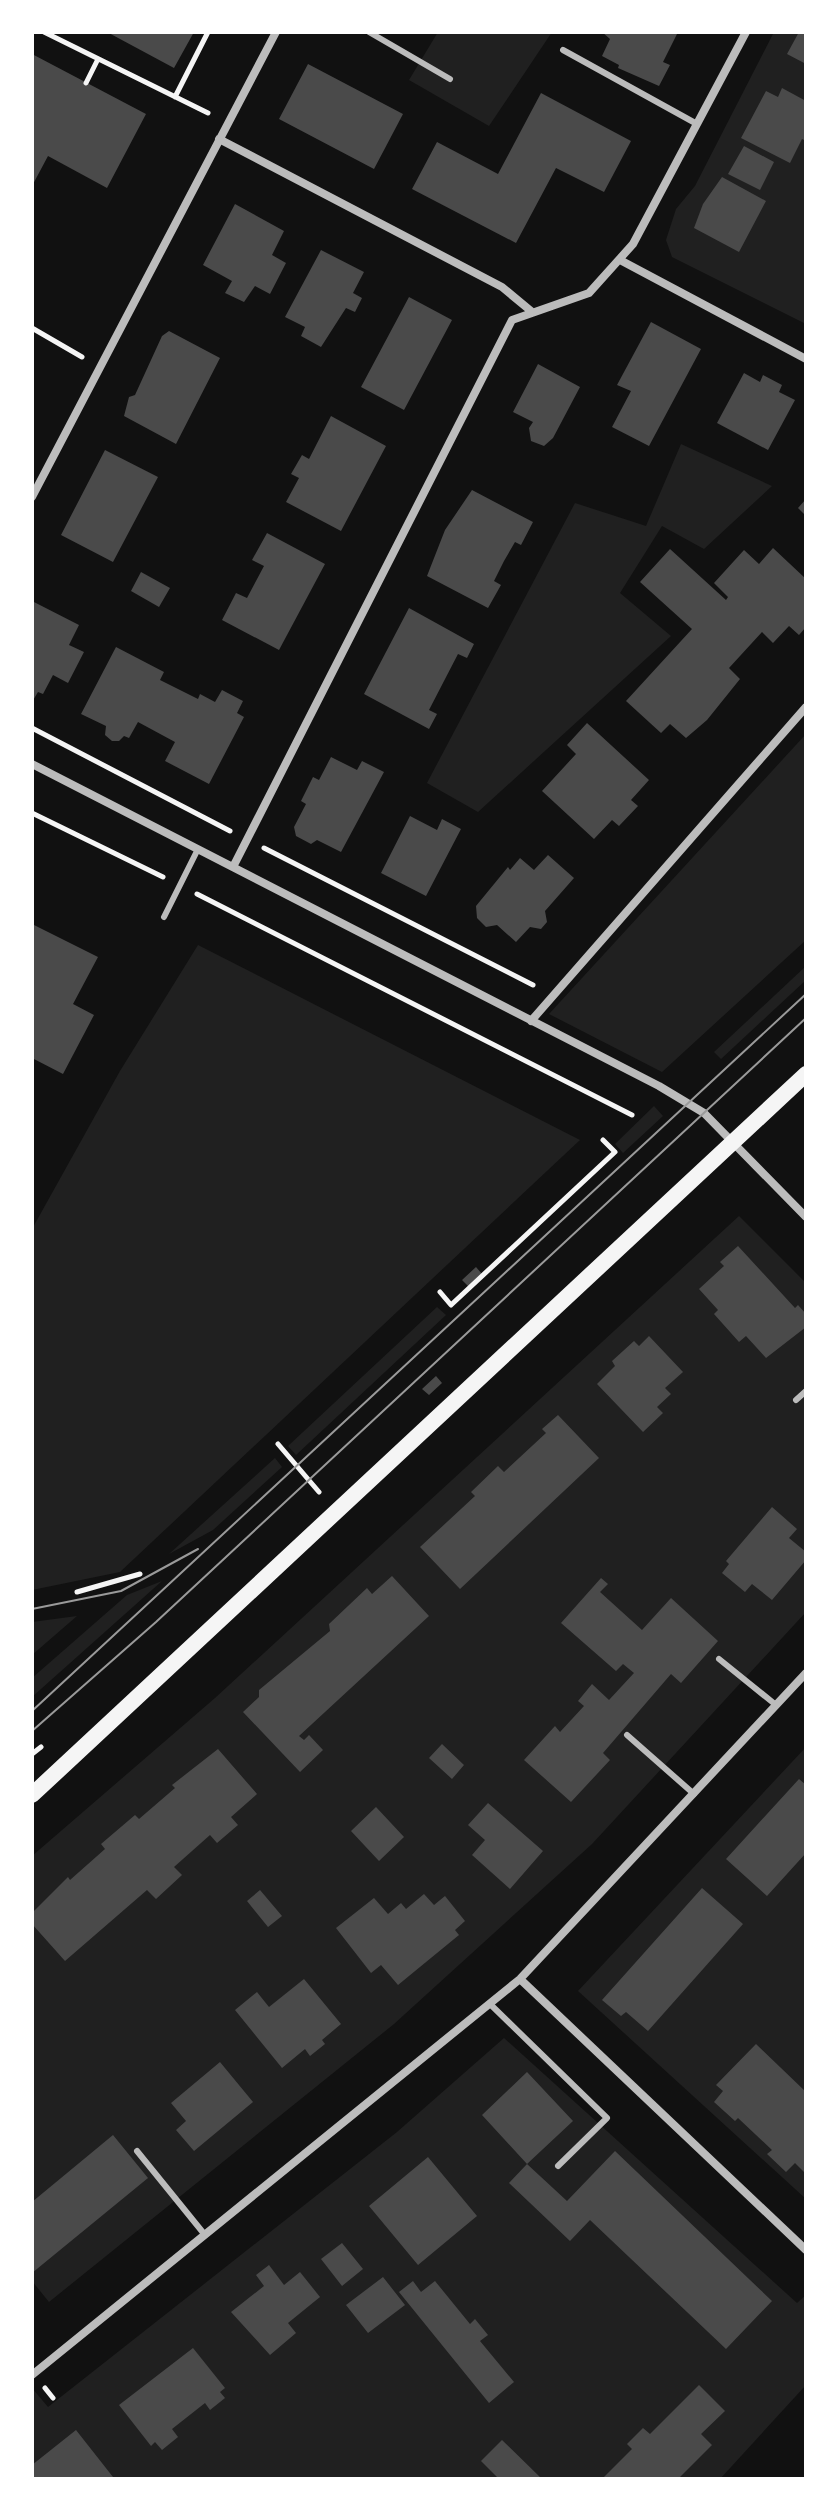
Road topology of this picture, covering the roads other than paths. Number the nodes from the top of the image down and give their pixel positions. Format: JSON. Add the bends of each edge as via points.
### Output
{"nodes":[{"id":1,"x":276,"y":32,"type":"edge"},
{"id":2,"x":369,"y":32,"type":"edge"},
{"id":3,"x":746,"y":32,"type":"edge"},
{"id":4,"x":563,"y":50,"type":"dead end"},
{"id":5,"x":450,"y":79,"type":"dead end"},
{"id":6,"x":697,"y":124,"type":"junction"},
{"id":7,"x":219,"y":139,"type":"junction"},
{"id":8,"x":620,"y":260,"type":"junction"},
{"id":9,"x":531,"y":311,"type":"junction"},
{"id":10,"x":806,"y":359,"type":"edge"},
{"id":11,"x":32,"y":497,"type":"edge"},
{"id":12,"x":806,"y":707,"type":"edge"},
{"id":13,"x":32,"y":764,"type":"edge"},
{"id":14,"x":198,"y":849,"type":"junction"},
{"id":15,"x":233,"y":867,"type":"junction"},
{"id":16,"x":164,"y":917,"type":"dead end"},
{"id":17,"x":531,"y":1021,"type":"junction"},
{"id":18,"x":806,"y":1074,"type":"edge"},
{"id":19,"x":733,"y":1144,"type":"junction"},
{"id":20,"x":806,"y":1217,"type":"edge"},
{"id":21,"x":806,"y":1391,"type":"edge"},
{"id":22,"x":796,"y":1400,"type":"dead end"},
{"id":23,"x":719,"y":1659,"type":"dead end"},
{"id":24,"x":806,"y":1673,"type":"edge"},
{"id":25,"x":776,"y":1705,"type":"junction"},
{"id":26,"x":627,"y":1735,"type":"dead end"},
{"id":27,"x":694,"y":1794,"type":"junction"},
{"id":28,"x":32,"y":1795,"type":"edge"},
{"id":29,"x":520,"y":1979,"type":"junction"},
{"id":30,"x":490,"y":2004,"type":"junction"},
{"id":31,"x":137,"y":2151,"type":"dead end"},
{"id":32,"x":558,"y":2166,"type":"dead end"},
{"id":33,"x":206,"y":2235,"type":"junction"},
{"id":34,"x":806,"y":2250,"type":"edge"},
{"id":35,"x":32,"y":2375,"type":"edge"}],
"edges":[{"from":1,"to":7,"type":"street"},
{"from":2,"to":5,"type":"lane"},
{"from":3,"to":6,"type":"street"},
{"from":4,"to":6,"type":"lane"},
{"from":6,"to":8,"type":"street"},
{"from":7,"to":9,"type":"street","via":[[502,287]]},
{"from":7,"to":11,"type":"street"},
{"from":8,"to":9,"type":"street","via":[[589,293]]},
{"from":8,"to":10,"type":"street"},
{"from":9,"to":15,"type":"street","via":[[512,320]]},
{"from":12,"to":17,"type":"street"},
{"from":13,"to":14,"type":"street"},
{"from":14,"to":15,"type":"street"},
{"from":14,"to":16,"type":"lane"},
{"from":15,"to":17,"type":"street"},
{"from":17,"to":19,"type":"street","via":[[704,1113]]},
{"from":18,"to":19,"type":"main road"},
{"from":19,"to":20,"type":"street"},
{"from":19,"to":28,"type":"main road"},
{"from":21,"to":22,"type":"lane"},
{"from":23,"to":25,"type":"lane"},
{"from":24,"to":25,"type":"street"},
{"from":25,"to":27,"type":"street"},
{"from":26,"to":27,"type":"lane"},
{"from":27,"to":29,"type":"street"},
{"from":29,"to":30,"type":"street"},
{"from":29,"to":34,"type":"street"},
{"from":30,"to":32,"type":"lane","via":[[607,2118]]},
{"from":30,"to":33,"type":"street"},
{"from":31,"to":33,"type":"lane"},
{"from":33,"to":35,"type":"street"}]}
